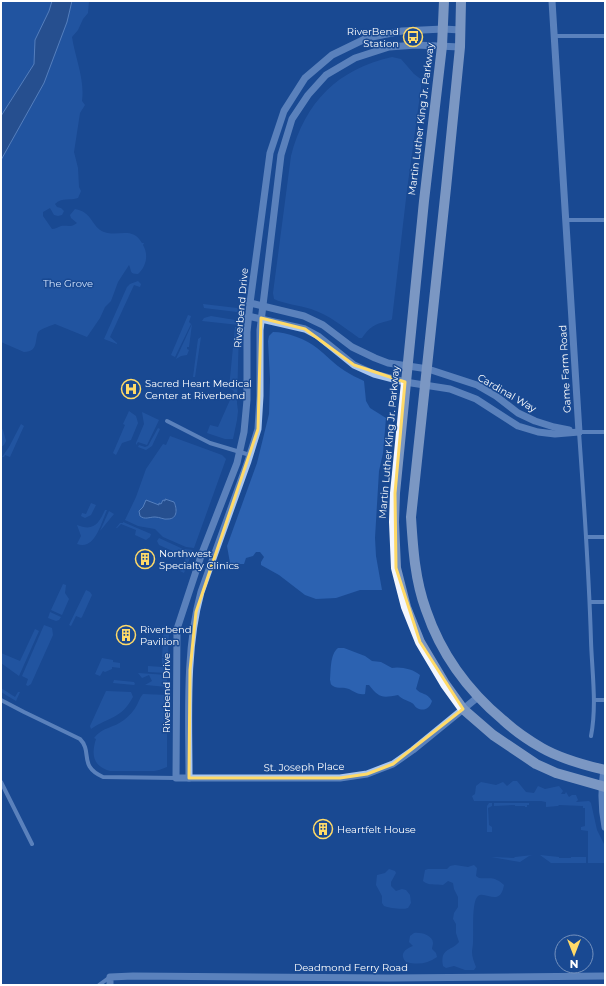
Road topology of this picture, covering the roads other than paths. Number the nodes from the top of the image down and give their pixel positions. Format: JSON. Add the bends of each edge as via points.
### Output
{"nodes":[{"id":1,"x":444,"y":1,"type":"edge"},
{"id":2,"x":461,"y":1,"type":"edge"},
{"id":3,"x":552,"y":1,"type":"edge"},
{"id":4,"x":443,"y":29,"type":"junction"},
{"id":5,"x":461,"y":30,"type":"junction"},
{"id":6,"x":554,"y":36,"type":"junction"},
{"id":7,"x":605,"y":36,"type":"edge"},
{"id":8,"x":442,"y":46,"type":"junction"},
{"id":9,"x":460,"y":47,"type":"junction"},
{"id":10,"x":566,"y":220,"type":"junction"},
{"id":11,"x":605,"y":220,"type":"edge"},
{"id":12,"x":250,"y":303,"type":"junction"},
{"id":13,"x":263,"y":306,"type":"junction"},
{"id":14,"x":248,"y":316,"type":"junction"},
{"id":15,"x":261,"y":318,"type":"junction"},
{"id":16,"x":407,"y":367,"type":"junction"},
{"id":17,"x":428,"y":369,"type":"junction"},
{"id":18,"x":405,"y":382,"type":"junction"},
{"id":19,"x":426,"y":386,"type":"junction"},
{"id":20,"x":167,"y":422,"type":"dead end"},
{"id":21,"x":578,"y":432,"type":"junction"},
{"id":22,"x":605,"y":432,"type":"edge"},
{"id":23,"x":239,"y":451,"type":"junction"},
{"id":24,"x":250,"y":455,"type":"junction"},
{"id":25,"x":586,"y":537,"type":"junction"},
{"id":26,"x":605,"y":537,"type":"edge"},
{"id":27,"x":590,"y":602,"type":"junction"},
{"id":28,"x":605,"y":602,"type":"edge"},
{"id":29,"x":478,"y":697,"type":"junction"},
{"id":30,"x":1,"y":700,"type":"edge"},
{"id":31,"x":594,"y":700,"type":"junction"},
{"id":32,"x":605,"y":700,"type":"edge"},
{"id":33,"x":463,"y":709,"type":"junction"},
{"id":34,"x":591,"y":736,"type":"dead end"},
{"id":35,"x":604,"y":770,"type":"edge"},
{"id":36,"x":176,"y":778,"type":"junction"},
{"id":37,"x":189,"y":778,"type":"junction"},
{"id":38,"x":1,"y":782,"type":"edge"},
{"id":39,"x":603,"y":787,"type":"edge"},
{"id":40,"x":605,"y":827,"type":"edge"},
{"id":41,"x":32,"y":844,"type":"dead end"},
{"id":42,"x":605,"y":976,"type":"edge"},
{"id":43,"x":110,"y":977,"type":"junction"},
{"id":44,"x":99,"y":985,"type":"edge"},
{"id":45,"x":110,"y":985,"type":"edge"}],
"edges":[{"from":1,"to":4,"type":"main road","name":"Martin Luther King Jr. Parkway"},
{"from":2,"to":5,"type":"main road"},
{"from":3,"to":6,"type":"street","name":"Game Farm Road"},
{"from":4,"to":5,"type":"street","name":"Riverbend Drive"},
{"from":4,"to":8,"type":"main road","name":"Martin Luther King Jr. Parkway"},
{"from":4,"to":12,"type":"street","name":"Riverbend Drive","via":[[402,31],[367,38],[332,55],[305,78],[284,111],[270,153]]},
{"from":5,"to":9,"type":"main road"},
{"from":6,"to":7,"type":"street"},
{"from":6,"to":10,"type":"street","name":"Game Farm Road"},
{"from":8,"to":9,"type":"street","name":"Riverbend Drive"},
{"from":8,"to":13,"type":"street","name":"Riverbend Drive","via":[[389,47],[354,58],[326,75],[308,95],[292,119],[281,155]]},
{"from":8,"to":16,"type":"main road","name":"Martin Luther King Jr. Parkway"},
{"from":9,"to":17,"type":"main road"},
{"from":10,"to":11,"type":"street"},
{"from":10,"to":21,"type":"street","name":"Game Farm Road"},
{"from":12,"to":13,"type":"street","name":"Cardinal Way"},
{"from":12,"to":14,"type":"street","name":"Riverbend Drive"},
{"from":13,"to":15,"type":"street","name":"Riverbend Drive"},
{"from":13,"to":16,"type":"street","name":"Cardinal Way","via":[[304,316],[323,325],[352,347],[388,363]]},
{"from":14,"to":15,"type":"street","name":"Cardinal Way"},
{"from":14,"to":23,"type":"street","name":"Riverbend Drive","via":[[247,400]]},
{"from":15,"to":18,"type":"street","name":"Cardinal Way","via":[[305,329],[318,336],[354,365],[374,374]]},
{"from":15,"to":24,"type":"street","name":"Riverbend Drive","via":[[258,429]]},
{"from":16,"to":17,"type":"street","name":"Cardinal Way"},
{"from":16,"to":18,"type":"main road","name":"Martin Luther King Jr. Parkway"},
{"from":17,"to":19,"type":"main road"},
{"from":17,"to":21,"type":"street","name":"Cardinal Way","via":[[476,386],[535,421]]},
{"from":18,"to":19,"type":"street","name":"Cardinal Way"},
{"from":18,"to":33,"type":"main road","name":"Martin Luther King Jr. Parkway","via":[[395,493],[396,568],[406,607],[420,642]]},
{"from":19,"to":21,"type":"street","name":"Cardinal Way","via":[[450,389],[476,399],[518,426],[555,434]]},
{"from":19,"to":29,"type":"main road","via":[[411,518],[415,564],[426,609],[441,645],[452,665]]},
{"from":20,"to":23,"type":"street","via":[[210,443]]},
{"from":21,"to":22,"type":"street","name":"Cardinal Way"},
{"from":21,"to":25,"type":"street","name":"Game Farm Road"},
{"from":23,"to":24,"type":"street"},
{"from":23,"to":36,"type":"street","name":"Riverbend Drive","via":[[237,463],[202,553],[177,629]]},
{"from":24,"to":37,"type":"street","name":"Riverbend Drive","via":[[196,612],[190,670]]},
{"from":25,"to":26,"type":"street"},
{"from":25,"to":27,"type":"street","name":"Game Farm Road"},
{"from":27,"to":28,"type":"street"},
{"from":27,"to":31,"type":"street","name":"Game Farm Road"},
{"from":29,"to":33,"type":"street","name":"St. Joseph Place"},
{"from":29,"to":35,"type":"main road","via":[[521,735],[543,749]]},
{"from":30,"to":36,"type":"street","via":[[80,739],[84,744],[87,761],[95,774],[113,778]]},
{"from":31,"to":32,"type":"street"},
{"from":31,"to":34,"type":"street","name":"Game Farm Road"},
{"from":33,"to":37,"type":"street","name":"St. Joseph Place","via":[[393,764],[367,774],[340,778]]},
{"from":33,"to":39,"type":"main road","name":"Martin Luther King Jr. Parkway","via":[[493,735],[536,764],[556,773]]},
{"from":35,"to":39,"type":"street"},
{"from":36,"to":37,"type":"street","name":"St. Joseph Place"},
{"from":38,"to":41,"type":"street"},
{"from":39,"to":40,"type":"street","via":[[602,810]]},
{"from":42,"to":43,"type":"street","name":"Deadmond Ferry Road"},
{"from":43,"to":44,"type":"street"},
{"from":43,"to":45,"type":"street"}]}
